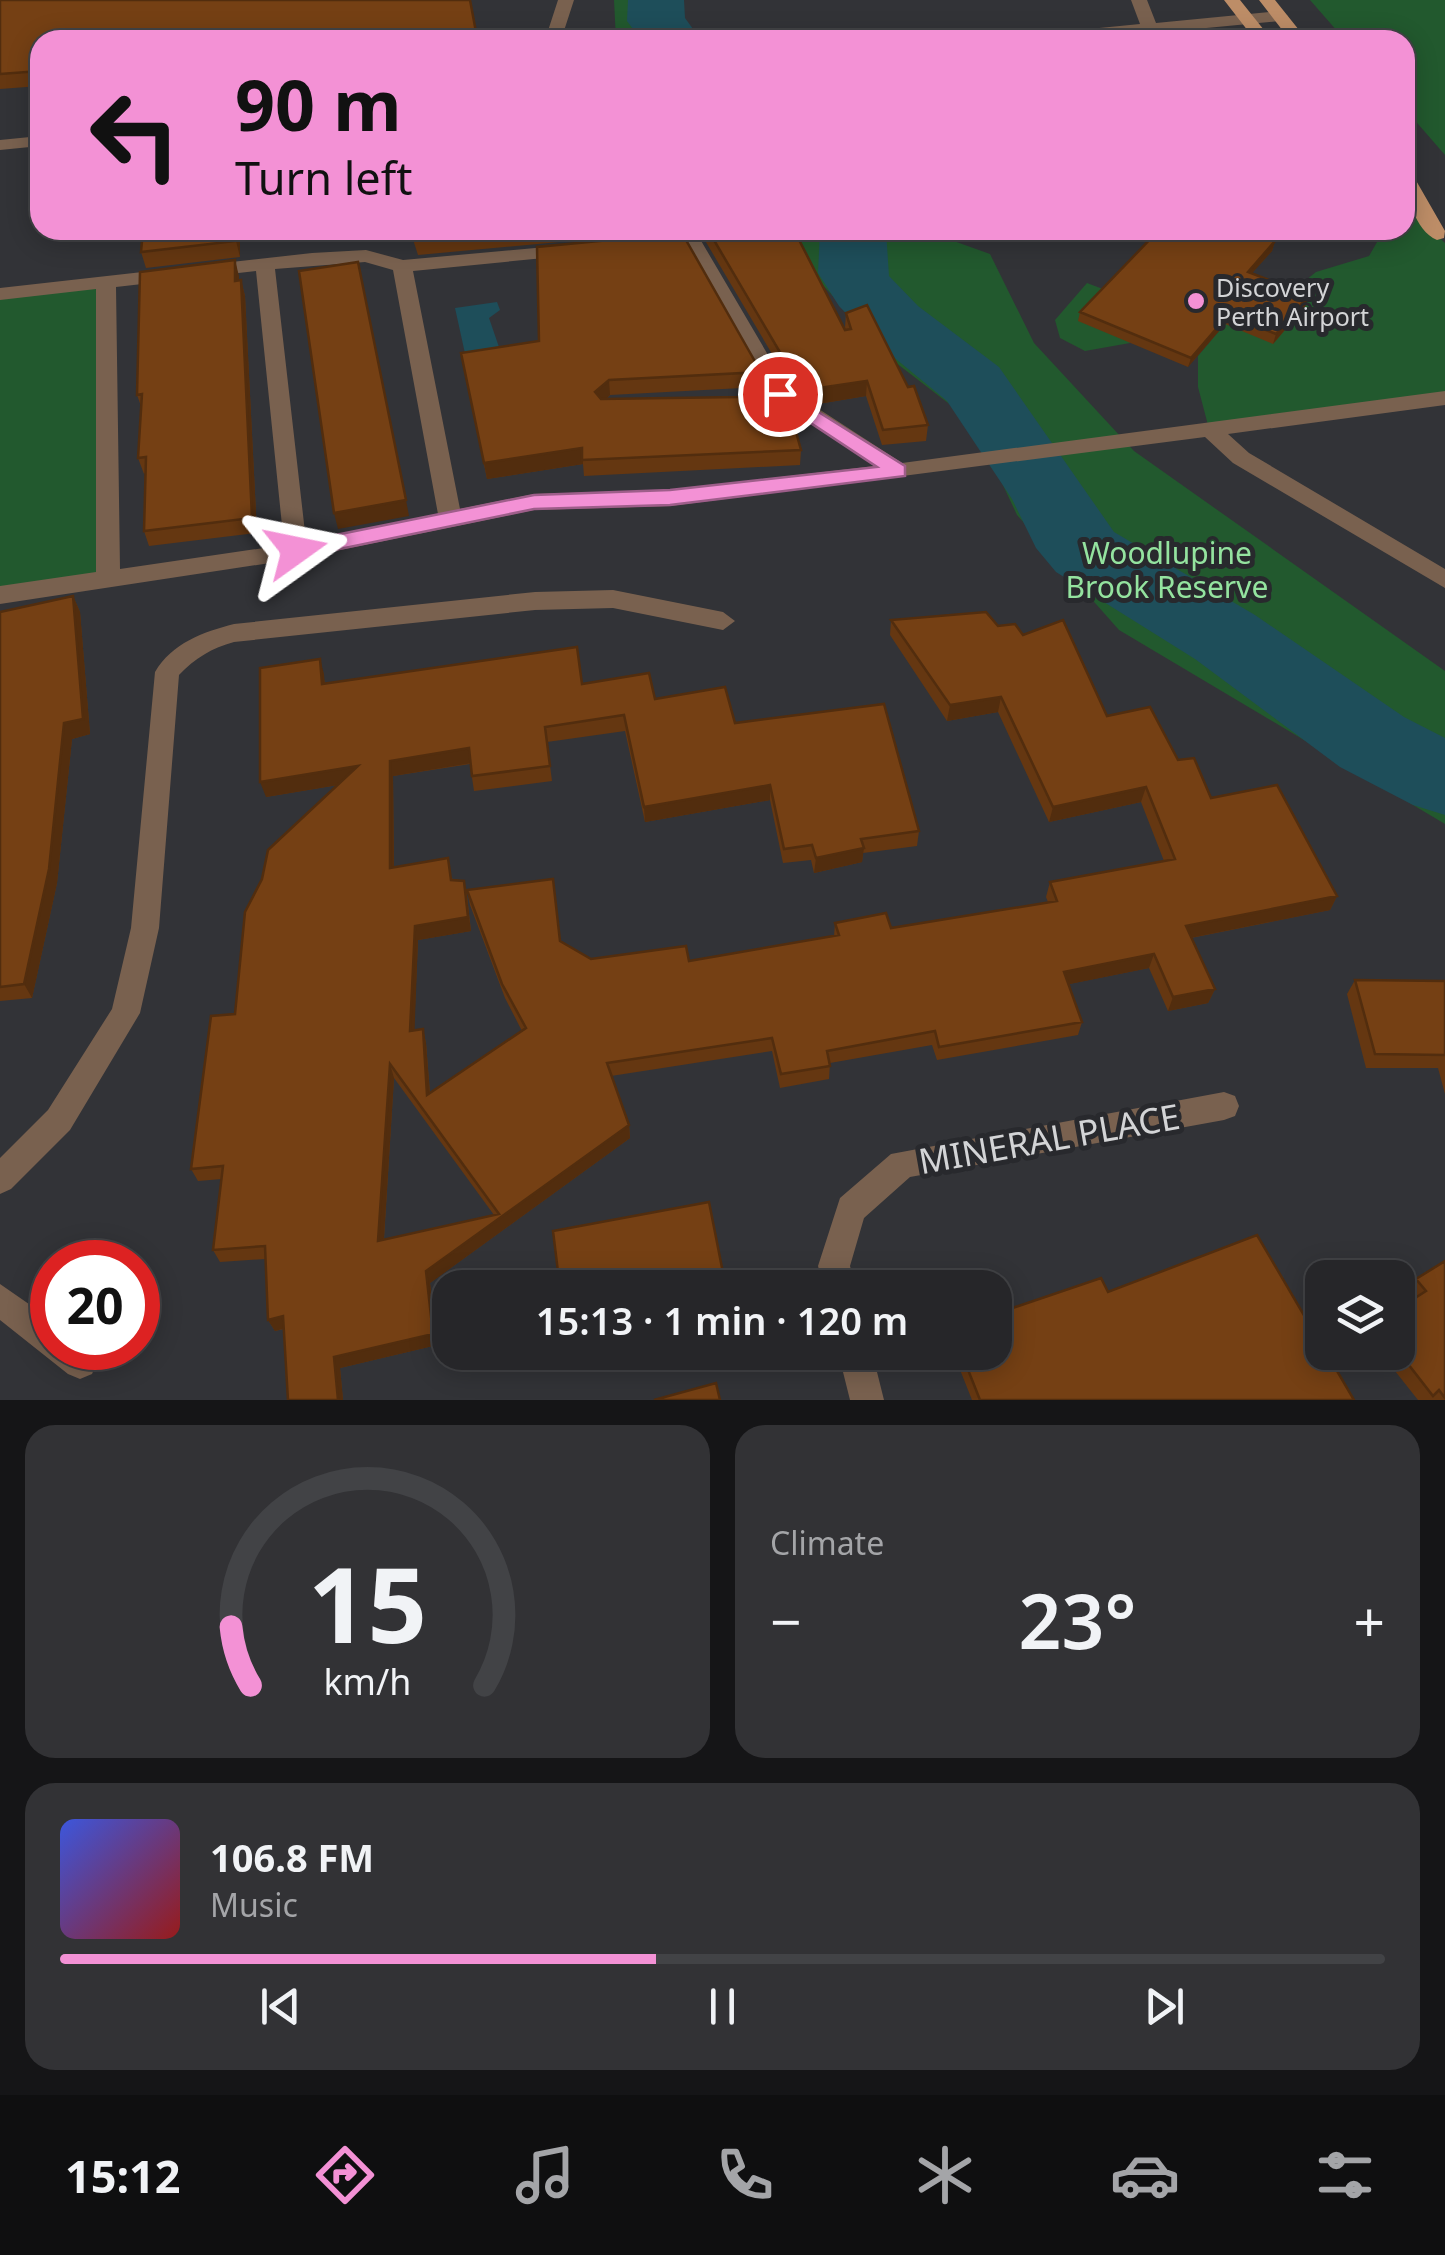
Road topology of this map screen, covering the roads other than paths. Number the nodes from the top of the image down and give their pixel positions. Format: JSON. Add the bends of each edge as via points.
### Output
{"nodes":[{"id":1,"x":566,"y":0,"type":"edge"},
{"id":2,"x":1139,"y":0,"type":"edge"},
{"id":3,"x":1232,"y":0,"type":"edge"},
{"id":4,"x":1267,"y":0,"type":"edge"},
{"id":5,"x":1280,"y":16,"type":"junction"},
{"id":6,"x":1247,"y":19,"type":"junction"},
{"id":7,"x":1150,"y":28,"type":"junction"},
{"id":8,"x":557,"y":30,"type":"edge"},
{"id":9,"x":1130,"y":30,"type":"edge"},
{"id":10,"x":1256,"y":30,"type":"edge"},
{"id":11,"x":1291,"y":30,"type":"edge"},
{"id":12,"x":30,"y":143,"type":"edge"},
{"id":13,"x":0,"y":146,"type":"edge"},
{"id":14,"x":1415,"y":194,"type":"edge"},
{"id":15,"x":1415,"y":214,"type":"edge"},
{"id":16,"x":1441,"y":239,"type":"edge"},
{"id":17,"x":633,"y":245,"type":"edge"},
{"id":18,"x":594,"y":248,"type":"edge"},
{"id":19,"x":265,"y":264,"type":"junction"},
{"id":20,"x":402,"y":266,"type":"junction"},
{"id":21,"x":106,"y":282,"type":"junction"},
{"id":22,"x":0,"y":294,"type":"edge"},
{"id":23,"x":780,"y":394,"type":"junction"},
{"id":24,"x":1445,"y":398,"type":"edge"},
{"id":25,"x":754,"y":399,"type":"edge"},
{"id":26,"x":1209,"y":430,"type":"junction"},
{"id":27,"x":898,"y":471,"type":"junction"},
{"id":28,"x":450,"y":516,"type":"junction"},
{"id":29,"x":296,"y":550,"type":"junction"},
{"id":30,"x":108,"y":580,"type":"junction"},
{"id":31,"x":1445,"y":580,"type":"edge"},
{"id":32,"x":0,"y":594,"type":"edge"},
{"id":33,"x":723,"y":621,"type":"dead end"},
{"id":34,"x":1224,"y":1106,"type":"dead end"},
{"id":35,"x":0,"y":1180,"type":"edge"},
{"id":36,"x":835,"y":1270,"type":"edge"},
{"id":37,"x":0,"y":1300,"type":"edge"},
{"id":38,"x":30,"y":1323,"type":"edge"},
{"id":39,"x":859,"y":1370,"type":"edge"},
{"id":40,"x":866,"y":1400,"type":"edge"}],
"edges":[{"from":1,"to":8,"type":"street"},
{"from":2,"to":7,"type":"street"},
{"from":3,"to":6,"type":"main road"},
{"from":4,"to":5,"type":"main road"},
{"from":5,"to":6,"type":"street"},
{"from":5,"to":11,"type":"main road"},
{"from":6,"to":7,"type":"street"},
{"from":6,"to":10,"type":"main road"},
{"from":7,"to":9,"type":"street"},
{"from":12,"to":13,"type":"street"},
{"from":14,"to":16,"type":"main road"},
{"from":15,"to":16,"type":"main road"},
{"from":17,"to":23,"type":"street","via":[[690,240]]},
{"from":18,"to":20,"type":"street"},
{"from":19,"to":20,"type":"street","via":[[366,256]]},
{"from":19,"to":21,"type":"street"},
{"from":19,"to":29,"type":"street"},
{"from":20,"to":28,"type":"street"},
{"from":21,"to":22,"type":"street"},
{"from":21,"to":30,"type":"street"},
{"from":23,"to":25,"type":"street"},
{"from":23,"to":27,"type":"street"},
{"from":24,"to":26,"type":"street"},
{"from":26,"to":27,"type":"street"},
{"from":26,"to":31,"type":"street","via":[[1241,458]]},
{"from":27,"to":28,"type":"street","via":[[670,498],[534,502]]},
{"from":28,"to":29,"type":"street"},
{"from":29,"to":30,"type":"street"},
{"from":30,"to":32,"type":"street"},
{"from":33,"to":35,"type":"street","via":[[614,599],[535,601],[234,634],[183,652],[167,672],[146,928],[126,1013],[60,1120]]},
{"from":34,"to":36,"type":"street","name":"MINERAL PLACE","via":[[902,1164],[852,1209]]},
{"from":37,"to":38,"type":"street"},
{"from":39,"to":40,"type":"street"}]}
